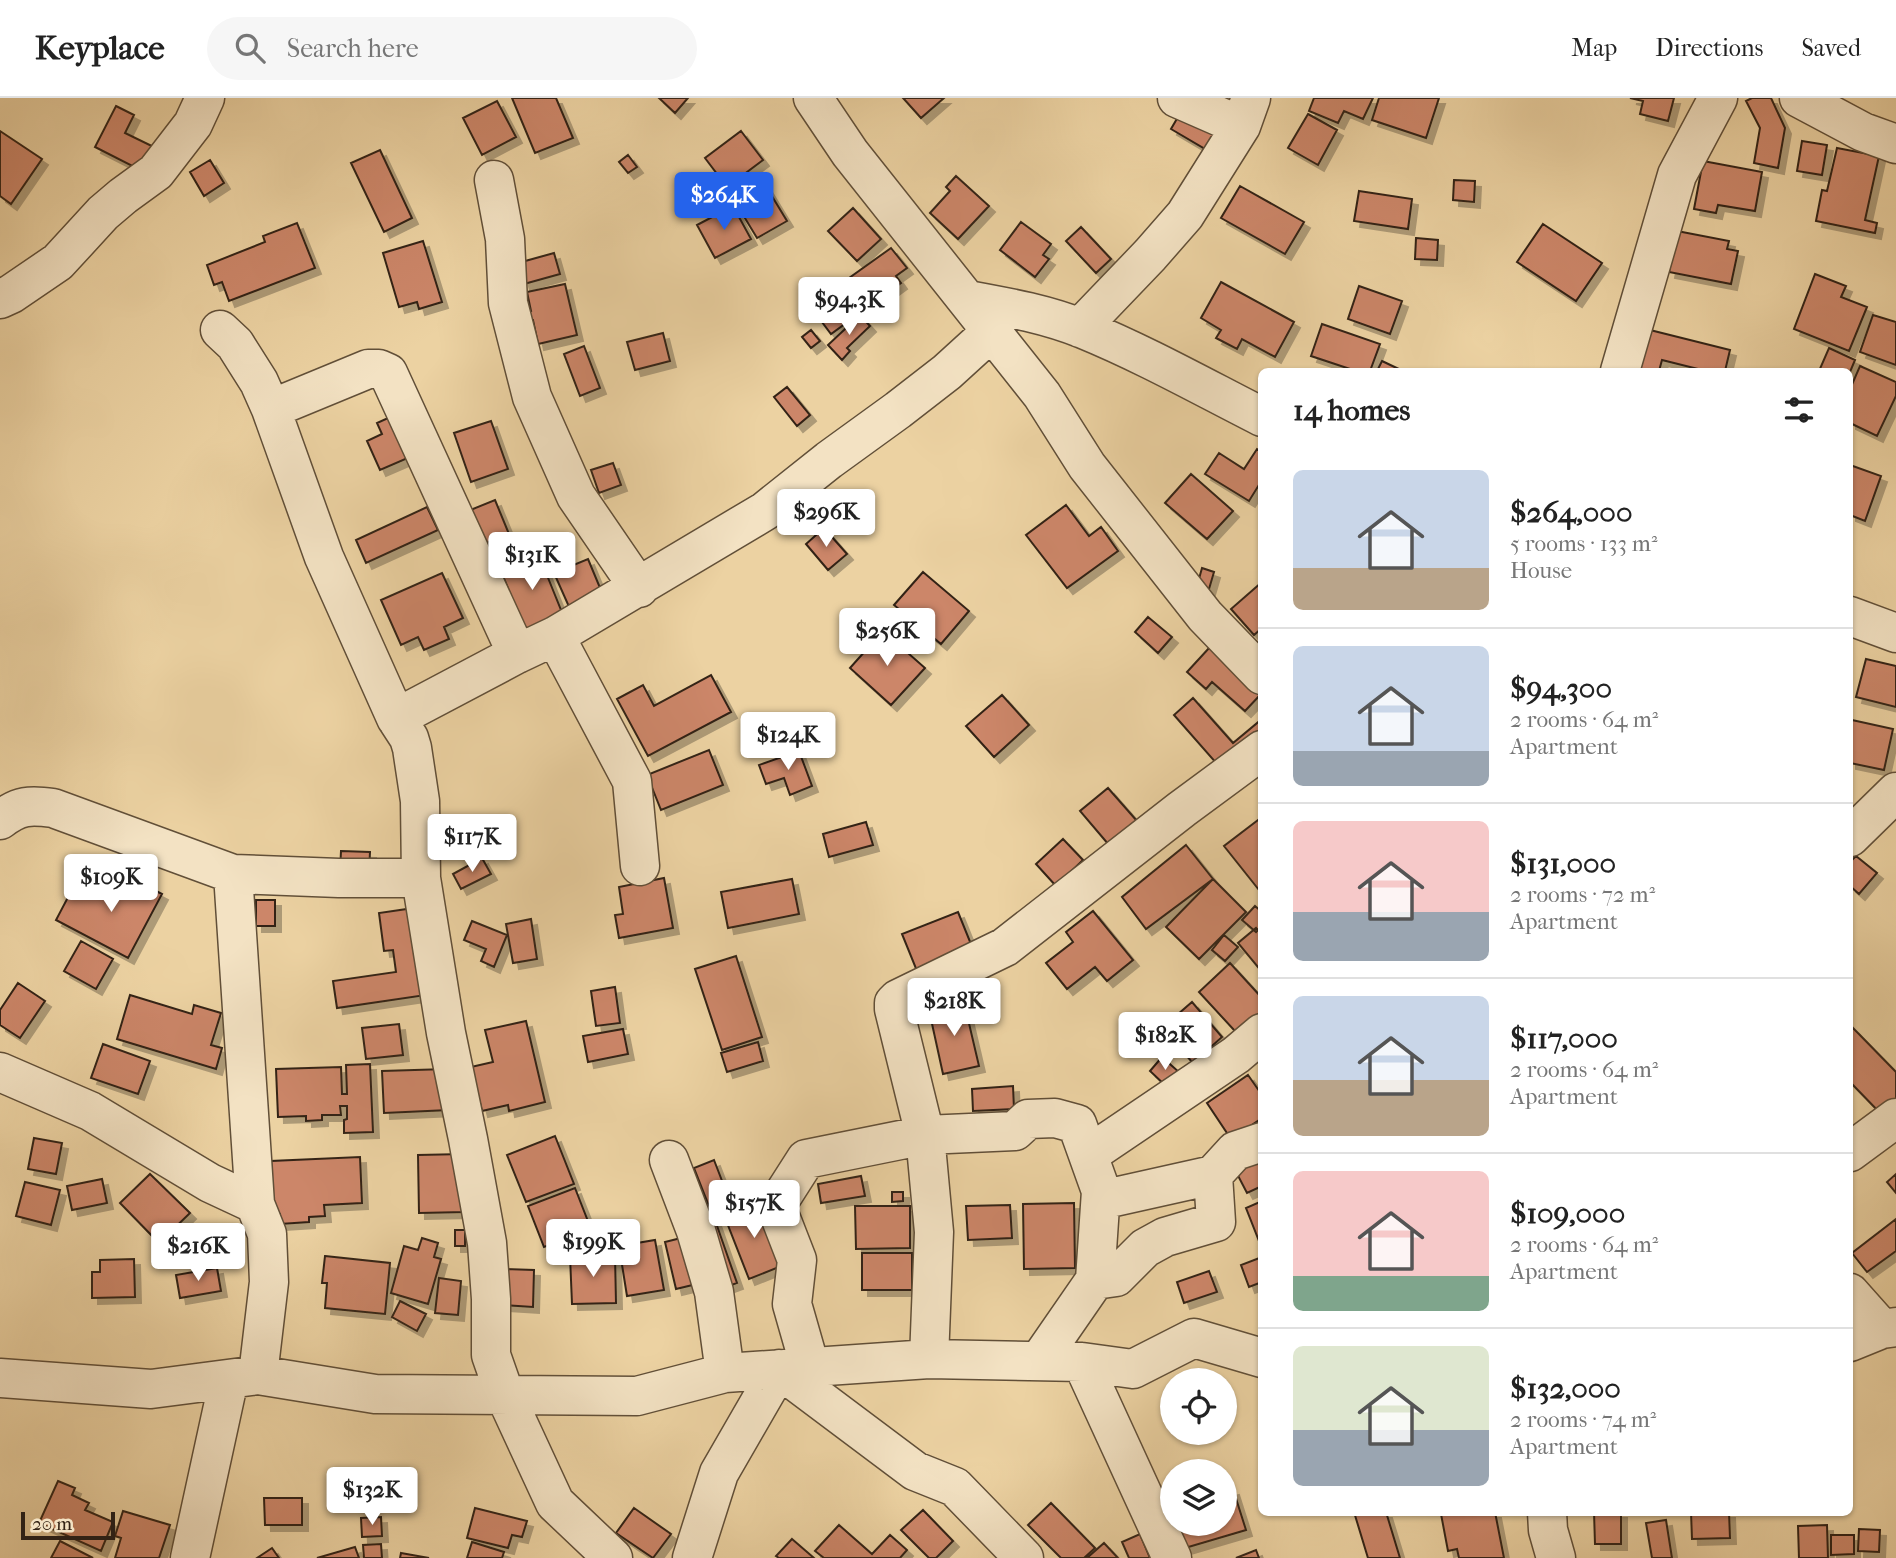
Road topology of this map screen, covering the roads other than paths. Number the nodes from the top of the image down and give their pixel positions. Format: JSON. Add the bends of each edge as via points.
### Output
{"nodes":[{"id":1,"x":205,"y":98,"type":"edge"},
{"id":2,"x":813,"y":98,"type":"edge"},
{"id":3,"x":1177,"y":98,"type":"edge"},
{"id":4,"x":1718,"y":98,"type":"edge"},
{"id":5,"x":1799,"y":98,"type":"edge"},
{"id":6,"x":1246,"y":112,"type":"edge"},
{"id":7,"x":1896,"y":144,"type":"edge"},
{"id":8,"x":494,"y":180,"type":"dead end"},
{"id":9,"x":0,"y":299,"type":"edge"},
{"id":10,"x":968,"y":300,"type":"junction"},
{"id":11,"x":1080,"y":328,"type":"junction"},
{"id":12,"x":220,"y":330,"type":"dead end"},
{"id":13,"x":992,"y":331,"type":"junction"},
{"id":14,"x":1621,"y":368,"type":"edge"},
{"id":15,"x":271,"y":409,"type":"junction"},
{"id":16,"x":1258,"y":415,"type":"edge"},
{"id":17,"x":639,"y":588,"type":"junction"},
{"id":18,"x":1853,"y":617,"type":"edge"},
{"id":19,"x":1896,"y":633,"type":"edge"},
{"id":20,"x":555,"y":636,"type":"junction"},
{"id":21,"x":517,"y":654,"type":"junction"},
{"id":22,"x":1258,"y":671,"type":"edge"},
{"id":23,"x":396,"y":718,"type":"junction"},
{"id":24,"x":1258,"y":753,"type":"edge"},
{"id":25,"x":1896,"y":792,"type":"edge"},
{"id":26,"x":0,"y":820,"type":"edge"},
{"id":27,"x":1853,"y":834,"type":"edge"},
{"id":28,"x":640,"y":866,"type":"dead end"},
{"id":29,"x":233,"y":874,"type":"junction"},
{"id":30,"x":421,"y":878,"type":"junction"},
{"id":31,"x":1258,"y":1036,"type":"edge"},
{"id":32,"x":0,"y":1072,"type":"edge"},
{"id":33,"x":1896,"y":1118,"type":"edge"},
{"id":34,"x":925,"y":1135,"type":"junction"},
{"id":35,"x":1258,"y":1143,"type":"edge"},
{"id":36,"x":1853,"y":1150,"type":"edge"},
{"id":37,"x":1088,"y":1154,"type":"junction"},
{"id":38,"x":669,"y":1160,"type":"dead end"},
{"id":39,"x":1213,"y":1175,"type":"junction"},
{"id":40,"x":1101,"y":1200,"type":"junction"},
{"id":41,"x":255,"y":1204,"type":"junction"},
{"id":42,"x":1096,"y":1280,"type":"junction"},
{"id":43,"x":1853,"y":1298,"type":"edge"},
{"id":44,"x":1876,"y":1333,"type":"edge"},
{"id":45,"x":1258,"y":1357,"type":"edge"},
{"id":46,"x":929,"y":1359,"type":"junction"},
{"id":47,"x":1039,"y":1361,"type":"junction"},
{"id":48,"x":1082,"y":1362,"type":"junction"},
{"id":49,"x":795,"y":1368,"type":"junction"},
{"id":50,"x":725,"y":1373,"type":"junction"},
{"id":51,"x":243,"y":1377,"type":"junction"},
{"id":52,"x":0,"y":1378,"type":"edge"},
{"id":53,"x":505,"y":1395,"type":"junction"},
{"id":54,"x":1548,"y":1516,"type":"edge"},
{"id":55,"x":190,"y":1558,"type":"edge"},
{"id":56,"x":613,"y":1558,"type":"edge"},
{"id":57,"x":692,"y":1558,"type":"edge"},
{"id":58,"x":1024,"y":1558,"type":"edge"},
{"id":59,"x":1172,"y":1558,"type":"edge"},
{"id":60,"x":1556,"y":1558,"type":"edge"}],
"edges":[{"from":1,"to":9,"type":"street","via":[[193,124],[156,172],[103,213],[58,262]]},
{"from":2,"to":10,"type":"street","via":[[850,153]]},
{"from":3,"to":6,"type":"street"},
{"from":4,"to":14,"type":"street","via":[[1677,176]]},
{"from":5,"to":7,"type":"street"},
{"from":6,"to":11,"type":"street","via":[[1185,215]]},
{"from":8,"to":17,"type":"street","via":[[505,239],[508,303],[532,397],[576,496]]},
{"from":10,"to":11,"type":"street"},
{"from":10,"to":13,"type":"street"},
{"from":11,"to":16,"type":"street"},
{"from":12,"to":15,"type":"street","via":[[250,366]]},
{"from":13,"to":17,"type":"street","via":[[947,372],[765,511]]},
{"from":13,"to":22,"type":"street","via":[[1042,395],[1087,466],[1205,616]]},
{"from":15,"to":21,"type":"street","via":[[368,369],[388,373]]},
{"from":15,"to":23,"type":"street","via":[[324,556]]},
{"from":17,"to":20,"type":"street"},
{"from":18,"to":19,"type":"street"},
{"from":20,"to":21,"type":"street"},
{"from":20,"to":28,"type":"street","via":[[632,781]]},
{"from":21,"to":23,"type":"street"},
{"from":23,"to":30,"type":"street","via":[[409,738],[414,761],[420,801]]},
{"from":24,"to":34,"type":"street","via":[[1005,947],[894,1003]]},
{"from":25,"to":27,"type":"street"},
{"from":26,"to":29,"type":"street","via":[[13,810],[53,808]]},
{"from":29,"to":30,"type":"street"},
{"from":29,"to":41,"type":"street"},
{"from":30,"to":53,"type":"street","via":[[487,1243],[491,1355]]},
{"from":31,"to":37,"type":"street"},
{"from":32,"to":41,"type":"street","via":[[90,1111],[210,1183]]},
{"from":33,"to":36,"type":"street"},
{"from":34,"to":37,"type":"street","via":[[1015,1131],[1028,1119],[1055,1118],[1077,1124]]},
{"from":34,"to":46,"type":"street","via":[[934,1232]]},
{"from":34,"to":49,"type":"street","via":[[806,1159],[776,1206],[797,1260],[792,1304]]},
{"from":35,"to":39,"type":"street","via":[[1234,1151]]},
{"from":37,"to":40,"type":"street"},
{"from":38,"to":50,"type":"street","via":[[714,1292]]},
{"from":39,"to":40,"type":"street"},
{"from":39,"to":42,"type":"street","via":[[1216,1222],[1166,1237],[1145,1248],[1116,1277]]},
{"from":40,"to":42,"type":"street"},
{"from":41,"to":51,"type":"street","via":[[267,1234],[269,1282]]},
{"from":42,"to":47,"type":"street"},
{"from":43,"to":44,"type":"street"},
{"from":45,"to":48,"type":"street","via":[[1194,1338],[1133,1369]]},
{"from":46,"to":47,"type":"street"},
{"from":46,"to":49,"type":"street"},
{"from":47,"to":48,"type":"street"},
{"from":48,"to":59,"type":"street"},
{"from":49,"to":50,"type":"street"},
{"from":49,"to":57,"type":"street","via":[[719,1473]]},
{"from":49,"to":58,"type":"street","via":[[915,1471],[956,1487]]},
{"from":50,"to":53,"type":"street","via":[[637,1396]]},
{"from":51,"to":52,"type":"street","via":[[151,1389]]},
{"from":51,"to":53,"type":"street","via":[[374,1394]]},
{"from":51,"to":55,"type":"street"},
{"from":53,"to":56,"type":"street","via":[[555,1503]]},
{"from":54,"to":60,"type":"street"}]}
